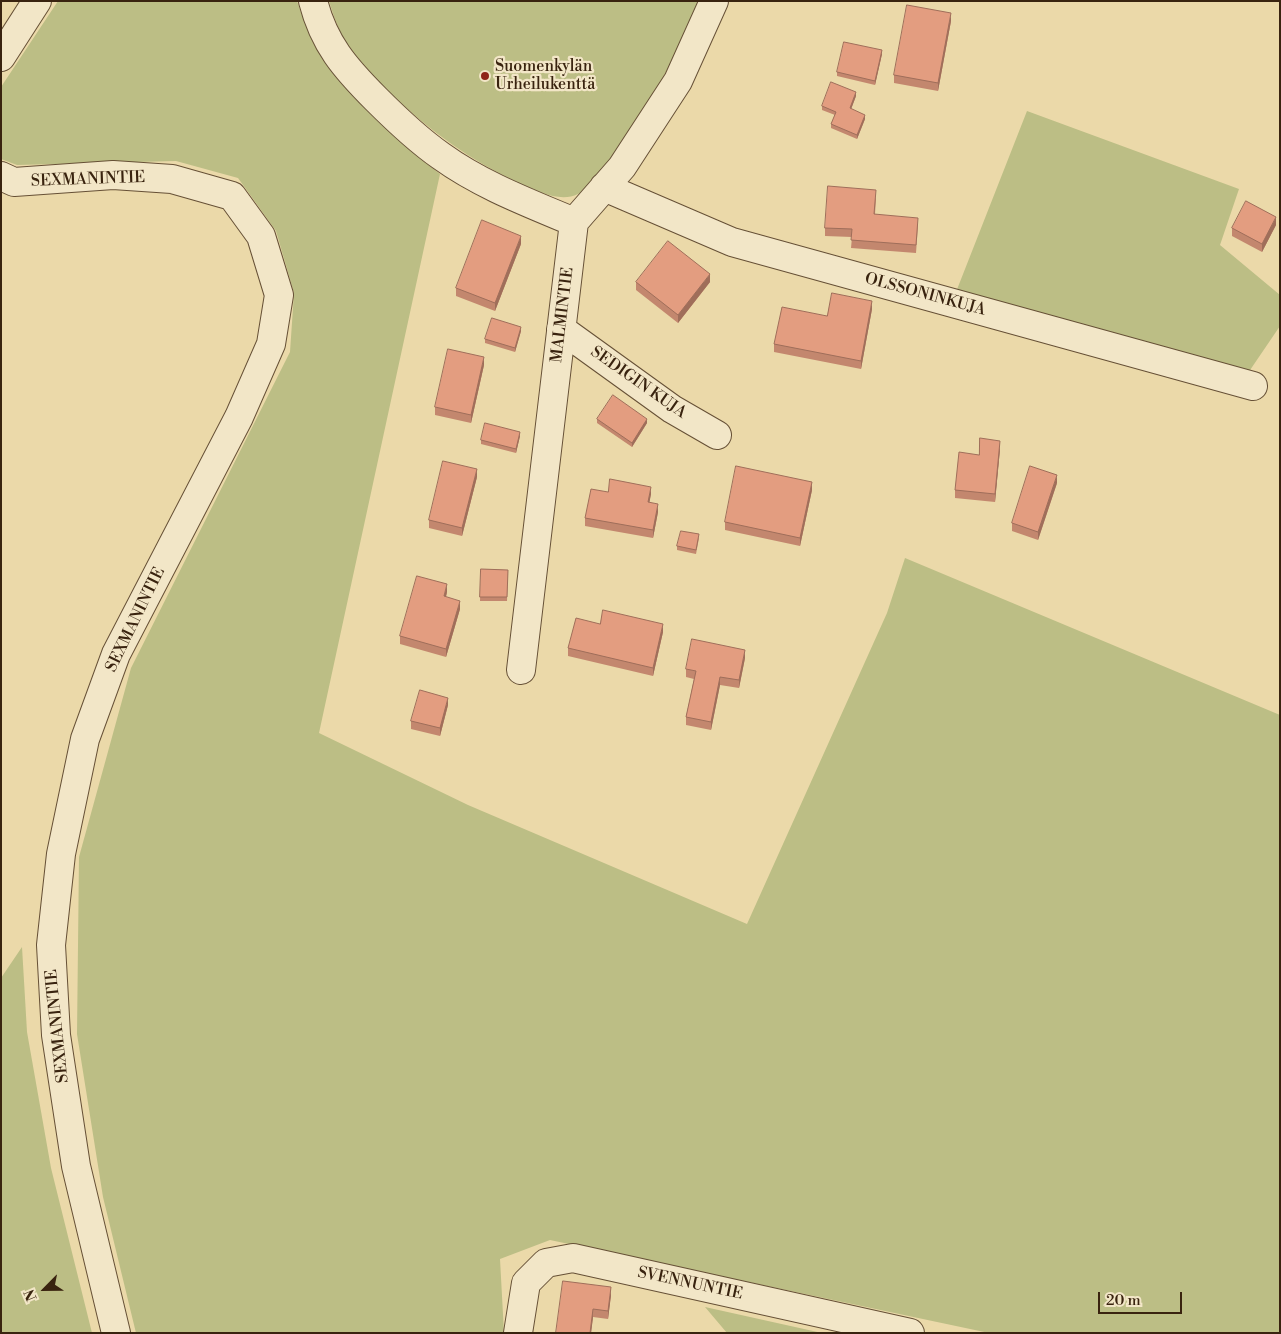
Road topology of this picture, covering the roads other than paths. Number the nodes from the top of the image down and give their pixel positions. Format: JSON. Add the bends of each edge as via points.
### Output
{"nodes":[{"id":1,"x":37,"y":1,"type":"edge"},
{"id":2,"x":313,"y":1,"type":"edge"},
{"id":3,"x":714,"y":1,"type":"edge"},
{"id":4,"x":1,"y":57,"type":"edge"},
{"id":5,"x":1,"y":176,"type":"edge"},
{"id":6,"x":604,"y":187,"type":"junction"},
{"id":7,"x":574,"y":222,"type":"junction"},
{"id":8,"x":562,"y":328,"type":"junction"},
{"id":9,"x":1253,"y":386,"type":"dead end"},
{"id":10,"x":717,"y":435,"type":"dead end"},
{"id":11,"x":521,"y":670,"type":"dead end"},
{"id":12,"x":116,"y":1333,"type":"edge"},
{"id":13,"x":518,"y":1333,"type":"edge"},
{"id":14,"x":910,"y":1333,"type":"edge"}],
"edges":[{"from":1,"to":4,"type":"street"},
{"from":2,"to":7,"type":"street","via":[[334,54],[414,134],[473,176]]},
{"from":3,"to":6,"type":"street","via":[[678,81],[622,167]]},
{"from":5,"to":12,"type":"street","name":"SEXMANINTIE","via":[[14,182],[112,175],[172,179],[232,196],[261,236],[279,295],[271,344],[239,417],[116,654],[85,739],[62,854],[51,945],[56,1035],[76,1166]]},
{"from":6,"to":7,"type":"street"},
{"from":6,"to":9,"type":"street","name":"OLSSONINKUJA","via":[[732,242]]},
{"from":7,"to":8,"type":"street","name":"MALMINTIE"},
{"from":8,"to":10,"type":"street","name":"SEDIGIN KUJA","via":[[672,409]]},
{"from":8,"to":11,"type":"street","name":"MALMINTIE"},
{"from":13,"to":14,"type":"street","name":"SVENNUNTIE","via":[[526,1283],[546,1263],[573,1258]]}]}
